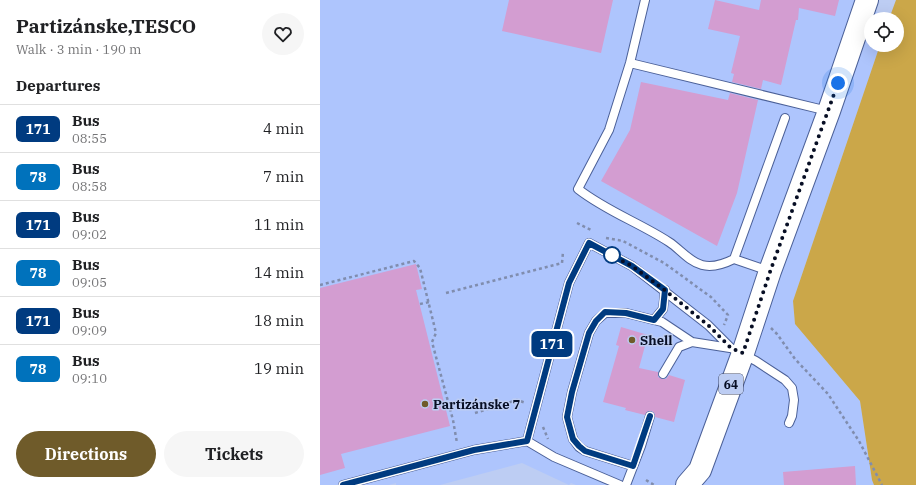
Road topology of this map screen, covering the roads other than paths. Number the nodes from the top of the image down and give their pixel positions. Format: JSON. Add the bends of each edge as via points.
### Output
{"nodes":[{"id":1,"x":645,"y":0,"type":"edge"},
{"id":2,"x":867,"y":0,"type":"edge"},
{"id":3,"x":630,"y":63,"type":"junction"},
{"id":4,"x":829,"y":111,"type":"junction"},
{"id":5,"x":785,"y":118,"type":"dead end"},
{"id":6,"x":734,"y":259,"type":"junction"},
{"id":7,"x":770,"y":272,"type":"junction"},
{"id":8,"x":665,"y":290,"type":"junction"},
{"id":9,"x":654,"y":320,"type":"junction"},
{"id":10,"x":692,"y":342,"type":"junction"},
{"id":11,"x":737,"y":351,"type":"junction"},
{"id":12,"x":663,"y":374,"type":"dead end"},
{"id":13,"x":650,"y":416,"type":"dead end"},
{"id":14,"x":789,"y":423,"type":"dead end"},
{"id":15,"x":527,"y":441,"type":"junction"},
{"id":16,"x":633,"y":466,"type":"junction"},
{"id":17,"x":696,"y":480,"type":"edge"},
{"id":18,"x":343,"y":485,"type":"edge"},
{"id":19,"x":620,"y":485,"type":"edge"},
{"id":20,"x":626,"y":485,"type":"edge"}],
"edges":[{"from":1,"to":3,"type":"lane"},
{"from":2,"to":4,"type":"main road","number":"64"},
{"from":3,"to":4,"type":"lane"},
{"from":3,"to":6,"type":"lane","via":[[609,130],[578,189],[592,200],[670,243],[684,256],[702,265],[721,265]]},
{"from":4,"to":7,"type":"main road","number":"64"},
{"from":5,"to":6,"type":"lane"},
{"from":6,"to":7,"type":"lane"},
{"from":7,"to":11,"type":"main road","number":"64"},
{"from":8,"to":9,"type":"lane","via":[[663,309]]},
{"from":8,"to":11,"type":"lane"},
{"from":8,"to":15,"type":"lane","via":[[632,266],[589,243],[569,283]]},
{"from":9,"to":10,"type":"lane","via":[[662,322]]},
{"from":9,"to":16,"type":"lane","via":[[626,313],[605,312],[596,321],[589,333],[567,417],[573,439],[585,451]]},
{"from":10,"to":11,"type":"lane"},
{"from":10,"to":12,"type":"lane","via":[[679,347]]},
{"from":11,"to":14,"type":"lane","via":[[785,380],[792,388],[794,400]]},
{"from":11,"to":17,"type":"main road","number":"64","via":[[720,415]]},
{"from":13,"to":16,"type":"lane"},
{"from":15,"to":18,"type":"lane","via":[[474,450]]},
{"from":15,"to":19,"type":"lane","via":[[554,457]]},
{"from":16,"to":20,"type":"lane"}]}
